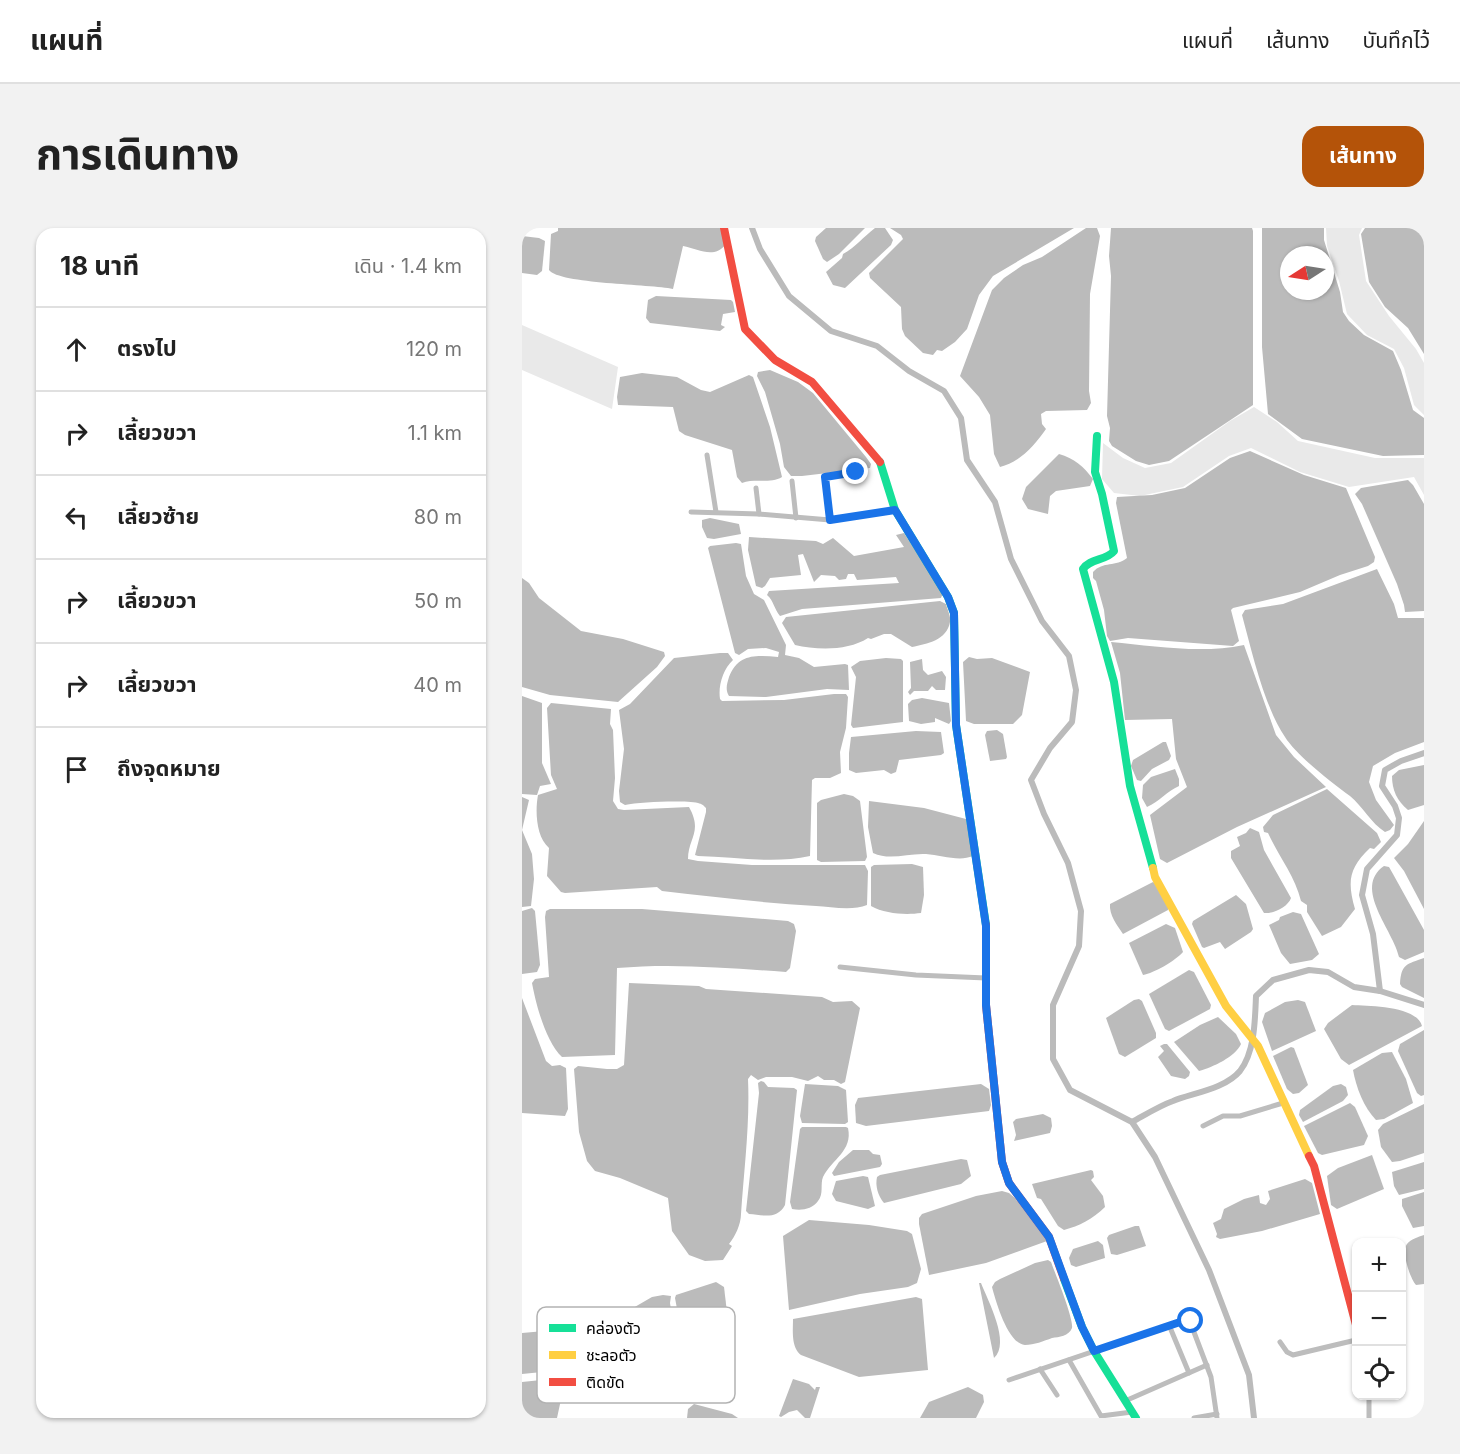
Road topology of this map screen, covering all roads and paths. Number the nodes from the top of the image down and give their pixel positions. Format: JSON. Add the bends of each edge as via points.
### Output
{"nodes":[{"id":1,"x":724,"y":228,"type":"edge"},
{"id":2,"x":1097,"y":436,"type":"dead end"},
{"id":3,"x":707,"y":455,"type":"dead end"},
{"id":4,"x":856,"y":472,"type":"dead end"},
{"id":5,"x":792,"y":481,"type":"dead end"},
{"id":6,"x":756,"y":488,"type":"dead end"},
{"id":7,"x":895,"y":510,"type":"junction"},
{"id":8,"x":691,"y":512,"type":"dead end"},
{"id":9,"x":716,"y":512,"type":"junction"},
{"id":10,"x":759,"y":514,"type":"junction"},
{"id":11,"x":796,"y":518,"type":"junction"},
{"id":12,"x":830,"y":520,"type":"junction"},
{"id":13,"x":840,"y":967,"type":"dead end"},
{"id":14,"x":986,"y":978,"type":"junction"},
{"id":15,"x":1283,"y":1103,"type":"junction"},
{"id":16,"x":1203,"y":1126,"type":"dead end"},
{"id":17,"x":1352,"y":1310,"type":"edge"},
{"id":18,"x":1169,"y":1325,"type":"junction"},
{"id":19,"x":1352,"y":1341,"type":"edge"},
{"id":20,"x":1280,"y":1342,"type":"dead end"},
{"id":21,"x":1094,"y":1351,"type":"junction"},
{"id":22,"x":1069,"y":1360,"type":"junction"},
{"id":23,"x":1207,"y":1365,"type":"junction"},
{"id":24,"x":1040,"y":1369,"type":"junction"},
{"id":25,"x":1190,"y":1373,"type":"junction"},
{"id":26,"x":1009,"y":1380,"type":"dead end"},
{"id":27,"x":1057,"y":1395,"type":"dead end"},
{"id":28,"x":1370,"y":1400,"type":"edge"},
{"id":29,"x":1125,"y":1401,"type":"junction"},
{"id":30,"x":1134,"y":1415,"type":"edge"},
{"id":31,"x":1217,"y":1416,"type":"edge"},
{"id":32,"x":1194,"y":1418,"type":"edge"},
{"id":33,"x":1369,"y":1418,"type":"edge"}],
"edges":[{"from":1,"to":7,"type":"street","via":[[745,329],[775,360],[812,382],[882,465]]},
{"from":2,"to":15,"type":"street","via":[[1095,472],[1114,551],[1087,563],[1083,569],[1114,682],[1130,786],[1155,877],[1226,1006],[1258,1046]]},
{"from":3,"to":9,"type":"street"},
{"from":4,"to":12,"type":"street","via":[[825,477]]},
{"from":5,"to":11,"type":"street"},
{"from":6,"to":10,"type":"street"},
{"from":7,"to":12,"type":"street"},
{"from":7,"to":14,"type":"street","via":[[954,613],[956,725],[986,926]]},
{"from":8,"to":9,"type":"street"},
{"from":9,"to":10,"type":"street"},
{"from":10,"to":11,"type":"street"},
{"from":11,"to":12,"type":"street"},
{"from":13,"to":14,"type":"street"},
{"from":14,"to":21,"type":"street","via":[[1002,1162],[1009,1183],[1049,1237]]},
{"from":15,"to":16,"type":"street","via":[[1240,1116],[1223,1116]]},
{"from":15,"to":17,"type":"street","via":[[1314,1166]]},
{"from":18,"to":21,"type":"street"},
{"from":18,"to":23,"type":"street","via":[[1191,1321]]},
{"from":18,"to":25,"type":"street"},
{"from":19,"to":20,"type":"street","via":[[1293,1354],[1287,1353]]},
{"from":21,"to":22,"type":"street"},
{"from":21,"to":29,"type":"street"},
{"from":22,"to":24,"type":"street"},
{"from":22,"to":30,"type":"street","via":[[1101,1416]]},
{"from":23,"to":25,"type":"street"},
{"from":23,"to":31,"type":"street"},
{"from":24,"to":26,"type":"street"},
{"from":24,"to":27,"type":"street"},
{"from":25,"to":29,"type":"street"},
{"from":28,"to":33,"type":"street"},
{"from":29,"to":30,"type":"street"},
{"from":31,"to":32,"type":"street"}]}
